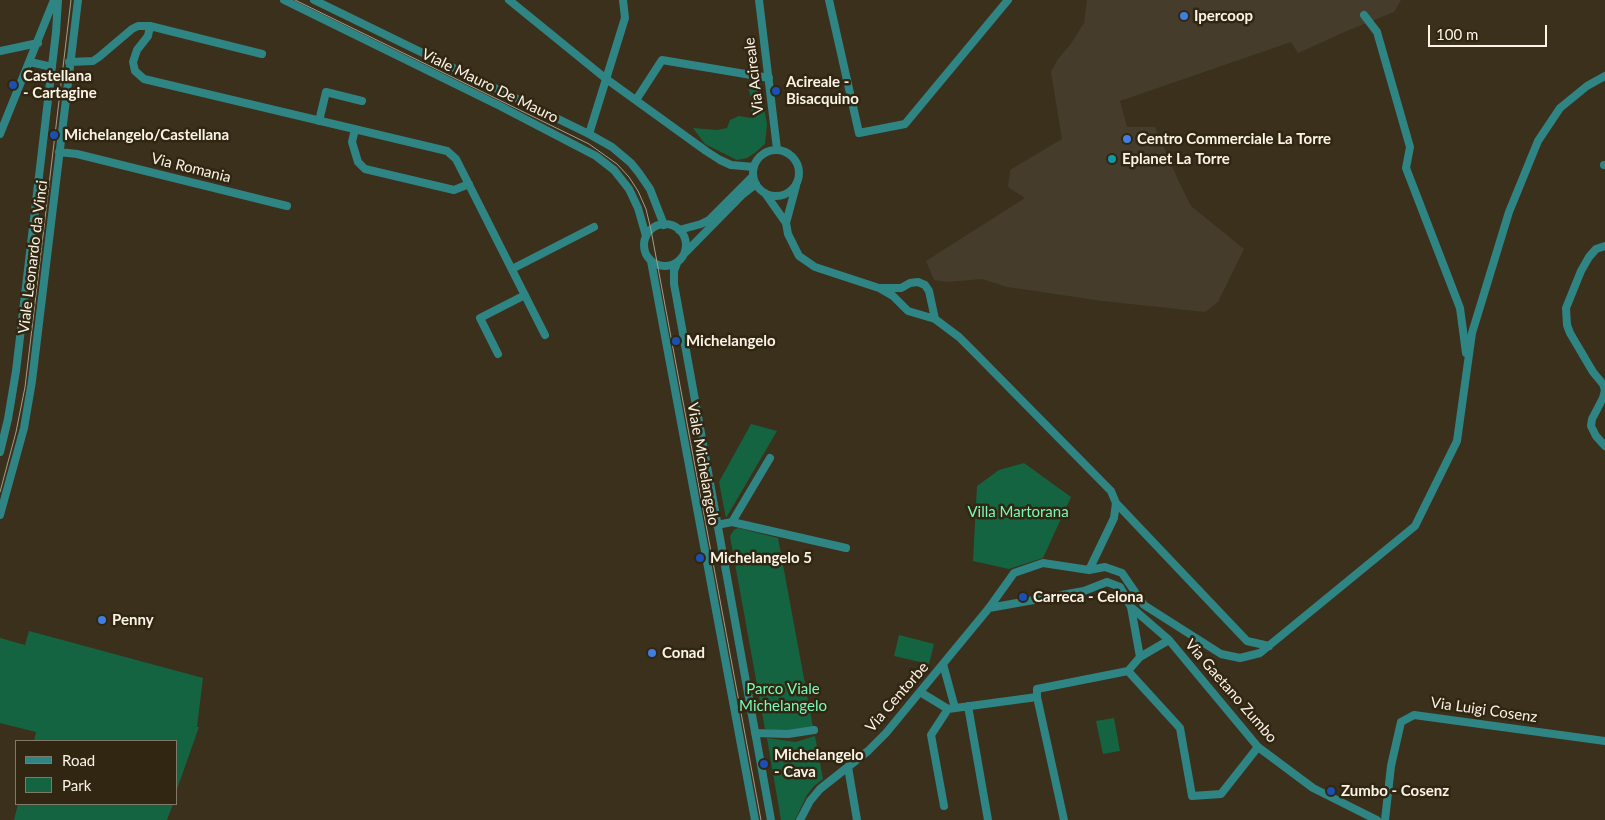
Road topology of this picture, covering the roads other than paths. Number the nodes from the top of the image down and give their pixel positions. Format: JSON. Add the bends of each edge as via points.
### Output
{"nodes":[{"id":1,"x":56,"y":0,"type":"edge"},
{"id":2,"x":78,"y":0,"type":"edge"},
{"id":3,"x":284,"y":0,"type":"edge"},
{"id":4,"x":314,"y":0,"type":"edge"},
{"id":5,"x":509,"y":0,"type":"edge"},
{"id":6,"x":623,"y":0,"type":"edge"},
{"id":7,"x":759,"y":0,"type":"edge"},
{"id":8,"x":829,"y":0,"type":"edge"},
{"id":9,"x":1008,"y":0,"type":"edge"},
{"id":10,"x":1364,"y":15,"type":"dead end"},
{"id":11,"x":150,"y":26,"type":"junction"},
{"id":12,"x":38,"y":43,"type":"junction"},
{"id":13,"x":0,"y":51,"type":"edge"},
{"id":14,"x":262,"y":54,"type":"dead end"},
{"id":15,"x":30,"y":62,"type":"junction"},
{"id":16,"x":69,"y":62,"type":"junction"},
{"id":17,"x":52,"y":67,"type":"junction"},
{"id":18,"x":1605,"y":76,"type":"edge"},
{"id":19,"x":605,"y":78,"type":"junction"},
{"id":20,"x":769,"y":78,"type":"junction"},
{"id":21,"x":636,"y":100,"type":"junction"},
{"id":22,"x":362,"y":101,"type":"dead end"},
{"id":23,"x":319,"y":121,"type":"junction"},
{"id":24,"x":355,"y":129,"type":"junction"},
{"id":25,"x":0,"y":134,"type":"edge"},
{"id":26,"x":589,"y":134,"type":"junction"},
{"id":27,"x":777,"y":149,"type":"junction"},
{"id":28,"x":59,"y":152,"type":"junction"},
{"id":29,"x":754,"y":167,"type":"junction"},
{"id":30,"x":755,"y":180,"type":"junction"},
{"id":31,"x":469,"y":184,"type":"junction"},
{"id":32,"x":796,"y":186,"type":"junction"},
{"id":33,"x":765,"y":193,"type":"junction"},
{"id":34,"x":287,"y":206,"type":"dead end"},
{"id":35,"x":786,"y":223,"type":"junction"},
{"id":36,"x":664,"y":225,"type":"junction"},
{"id":37,"x":594,"y":227,"type":"dead end"},
{"id":38,"x":679,"y":230,"type":"junction"},
{"id":39,"x":41,"y":234,"type":"junction"},
{"id":40,"x":646,"y":236,"type":"junction"},
{"id":41,"x":1605,"y":246,"type":"edge"},
{"id":42,"x":684,"y":254,"type":"junction"},
{"id":43,"x":651,"y":261,"type":"junction"},
{"id":44,"x":677,"y":263,"type":"junction"},
{"id":45,"x":512,"y":269,"type":"junction"},
{"id":46,"x":910,"y":283,"type":"junction"},
{"id":47,"x":880,"y":288,"type":"junction"},
{"id":48,"x":525,"y":295,"type":"junction"},
{"id":49,"x":930,"y":298,"type":"junction"},
{"id":50,"x":902,"y":306,"type":"junction"},
{"id":51,"x":915,"y":313,"type":"junction"},
{"id":52,"x":935,"y":318,"type":"junction"},
{"id":53,"x":545,"y":335,"type":"dead end"},
{"id":54,"x":498,"y":354,"type":"dead end"},
{"id":55,"x":1468,"y":365,"type":"junction"},
{"id":56,"x":1605,"y":446,"type":"edge"},
{"id":57,"x":0,"y":452,"type":"edge"},
{"id":58,"x":770,"y":458,"type":"dead end"},
{"id":59,"x":1116,"y":503,"type":"junction"},
{"id":60,"x":0,"y":515,"type":"edge"},
{"id":61,"x":732,"y":522,"type":"junction"},
{"id":62,"x":717,"y":525,"type":"junction"},
{"id":63,"x":846,"y":548,"type":"dead end"},
{"id":64,"x":1089,"y":570,"type":"junction"},
{"id":65,"x":1131,"y":607,"type":"junction"},
{"id":66,"x":989,"y":608,"type":"junction"},
{"id":67,"x":1169,"y":640,"type":"junction"},
{"id":68,"x":1269,"y":646,"type":"junction"},
{"id":69,"x":1140,"y":657,"type":"junction"},
{"id":70,"x":943,"y":664,"type":"junction"},
{"id":71,"x":1128,"y":671,"type":"junction"},
{"id":72,"x":920,"y":692,"type":"junction"},
{"id":73,"x":1037,"y":697,"type":"junction"},
{"id":74,"x":968,"y":706,"type":"junction"},
{"id":75,"x":952,"y":708,"type":"junction"},
{"id":76,"x":814,"y":730,"type":"dead end"},
{"id":77,"x":755,"y":733,"type":"junction"},
{"id":78,"x":1605,"y":741,"type":"edge"},
{"id":79,"x":1258,"y":747,"type":"junction"},
{"id":80,"x":848,"y":767,"type":"junction"},
{"id":81,"x":944,"y":806,"type":"dead end"},
{"id":82,"x":755,"y":820,"type":"edge"},
{"id":83,"x":771,"y":820,"type":"edge"},
{"id":84,"x":800,"y":820,"type":"edge"},
{"id":85,"x":857,"y":820,"type":"edge"},
{"id":86,"x":988,"y":820,"type":"edge"},
{"id":87,"x":1064,"y":820,"type":"edge"},
{"id":88,"x":1377,"y":820,"type":"edge"},
{"id":89,"x":1385,"y":820,"type":"edge"}],
"edges":[{"from":1,"to":12,"type":"street"},
{"from":1,"to":17,"type":"street","name":"Viale Leonardo da Vinci"},
{"from":2,"to":16,"type":"street","name":"Viale Leonardo da Vinci"},
{"from":3,"to":40,"type":"street","name":"Viale Mauro De Mauro","via":[[596,156],[614,170],[629,189]]},
{"from":4,"to":26,"type":"street","name":"Viale Mauro De Mauro"},
{"from":5,"to":19,"type":"street"},
{"from":6,"to":19,"type":"street","via":[[625,18]]},
{"from":7,"to":20,"type":"street","name":"Via Acireale"},
{"from":8,"to":9,"type":"street","via":[[859,134],[906,124]]},
{"from":10,"to":55,"type":"street","via":[[1377,32],[1395,92],[1410,147],[1406,168],[1460,308]]},
{"from":11,"to":14,"type":"street"},
{"from":11,"to":16,"type":"street","via":[[132,29],[92,61]]},
{"from":11,"to":23,"type":"street","via":[[133,62],[135,71],[144,79]]},
{"from":12,"to":13,"type":"street"},
{"from":12,"to":15,"type":"street"},
{"from":15,"to":17,"type":"street"},
{"from":15,"to":25,"type":"street"},
{"from":16,"to":28,"type":"street","name":"Viale Leonardo da Vinci"},
{"from":17,"to":39,"type":"street","name":"Viale Leonardo da Vinci"},
{"from":18,"to":55,"type":"street","via":[[1560,108],[1538,141],[1509,212],[1472,332]]},
{"from":19,"to":21,"type":"street"},
{"from":19,"to":26,"type":"street"},
{"from":20,"to":21,"type":"street","via":[[662,60]]},
{"from":20,"to":27,"type":"street","name":"Via Acireale"},
{"from":21,"to":29,"type":"street","via":[[720,160],[731,165]]},
{"from":22,"to":23,"type":"street","via":[[326,92]]},
{"from":23,"to":24,"type":"street"},
{"from":24,"to":31,"type":"street","via":[[447,150],[456,159]]},
{"from":24,"to":31,"type":"street","via":[[352,142],[358,162],[365,169],[454,190]]},
{"from":26,"to":36,"type":"street","name":"Viale Mauro De Mauro","via":[[622,154],[639,173],[650,190]]},
{"from":27,"to":29,"type":"street","via":[[762,154]]},
{"from":27,"to":32,"type":"street","via":[[784,150],[795,159],[800,172]]},
{"from":28,"to":34,"type":"street","name":"Via Romania"},
{"from":28,"to":39,"type":"street","name":"Viale Leonardo da Vinci"},
{"from":29,"to":30,"type":"street"},
{"from":30,"to":33,"type":"street"},
{"from":30,"to":38,"type":"street","via":[[708,220]]},
{"from":30,"to":42,"type":"street"},
{"from":31,"to":45,"type":"street"},
{"from":32,"to":33,"type":"street","via":[[785,194],[772,196]]},
{"from":32,"to":35,"type":"street"},
{"from":33,"to":35,"type":"street"},
{"from":35,"to":47,"type":"street","via":[[799,256],[815,267]]},
{"from":36,"to":38,"type":"street"},
{"from":36,"to":40,"type":"street","via":[[655,227]]},
{"from":37,"to":45,"type":"street"},
{"from":38,"to":42,"type":"street","via":[[685,241]]},
{"from":39,"to":57,"type":"street","name":"Viale Leonardo da Vinci"},
{"from":39,"to":60,"type":"street","name":"Viale Leonardo da Vinci","via":[[28,408]]},
{"from":40,"to":43,"type":"street","via":[[645,249]]},
{"from":41,"to":56,"type":"street","via":[[1596,249],[1589,257],[1566,308],[1566,325],[1605,390],[1591,426]]},
{"from":42,"to":44,"type":"street"},
{"from":43,"to":44,"type":"street","via":[[662,266]]},
{"from":43,"to":82,"type":"street","name":"Viale Michelangelo"},
{"from":44,"to":62,"type":"street","name":"Viale Michelangelo","via":[[674,284]]},
{"from":45,"to":48,"type":"street"},
{"from":46,"to":47,"type":"street","via":[[901,288]]},
{"from":46,"to":49,"type":"street","via":[[925,285]]},
{"from":46,"to":50,"type":"street","via":[[901,296]]},
{"from":47,"to":50,"type":"street"},
{"from":48,"to":53,"type":"street"},
{"from":48,"to":54,"type":"street","via":[[480,318]]},
{"from":49,"to":51,"type":"street","via":[[928,306]]},
{"from":49,"to":52,"type":"street"},
{"from":50,"to":51,"type":"street"},
{"from":51,"to":52,"type":"street"},
{"from":52,"to":59,"type":"street","via":[[959,337],[1111,491]]},
{"from":55,"to":68,"type":"street","name":"Via Centorbe","via":[[1457,441],[1415,526]]},
{"from":58,"to":61,"type":"street"},
{"from":59,"to":64,"type":"street","via":[[1114,518]]},
{"from":59,"to":68,"type":"street","via":[[1247,642]]},
{"from":61,"to":62,"type":"street"},
{"from":61,"to":63,"type":"street"},
{"from":62,"to":77,"type":"street","name":"Viale Michelangelo"},
{"from":64,"to":66,"type":"street","name":"Via Centorbe","via":[[1043,563],[1014,573]]},
{"from":64,"to":68,"type":"street","name":"Via Centorbe","via":[[1105,567],[1122,574],[1144,605],[1222,654],[1240,658],[1260,654]]},
{"from":65,"to":66,"type":"street","via":[[1120,586],[1107,582],[1084,591]]},
{"from":65,"to":67,"type":"street","name":"Via Gaetano Zumbo"},
{"from":65,"to":69,"type":"street"},
{"from":66,"to":70,"type":"street","name":"Via Centorbe"},
{"from":67,"to":69,"type":"street"},
{"from":67,"to":79,"type":"street","name":"Via Gaetano Zumbo"},
{"from":69,"to":71,"type":"street"},
{"from":70,"to":72,"type":"street","name":"Via Centorbe"},
{"from":70,"to":75,"type":"street"},
{"from":71,"to":73,"type":"street","via":[[1037,689]]},
{"from":71,"to":79,"type":"street","via":[[1180,728],[1192,796],[1221,794]]},
{"from":72,"to":75,"type":"street"},
{"from":72,"to":80,"type":"street","name":"Via Centorbe","via":[[886,734]]},
{"from":73,"to":74,"type":"street"},
{"from":73,"to":87,"type":"street"},
{"from":74,"to":75,"type":"street"},
{"from":74,"to":86,"type":"street"},
{"from":75,"to":81,"type":"street","via":[[930,735]]},
{"from":76,"to":77,"type":"street","via":[[788,734]]},
{"from":77,"to":83,"type":"street","name":"Viale Michelangelo"},
{"from":78,"to":89,"type":"street","name":"Via Luigi Cosenz","via":[[1414,715],[1401,722],[1391,766]]},
{"from":79,"to":88,"type":"street","name":"Via Gaetano Zumbo","via":[[1313,788]]},
{"from":80,"to":84,"type":"street","name":"Via Centorbe","via":[[815,794]]},
{"from":80,"to":85,"type":"street"}]}
